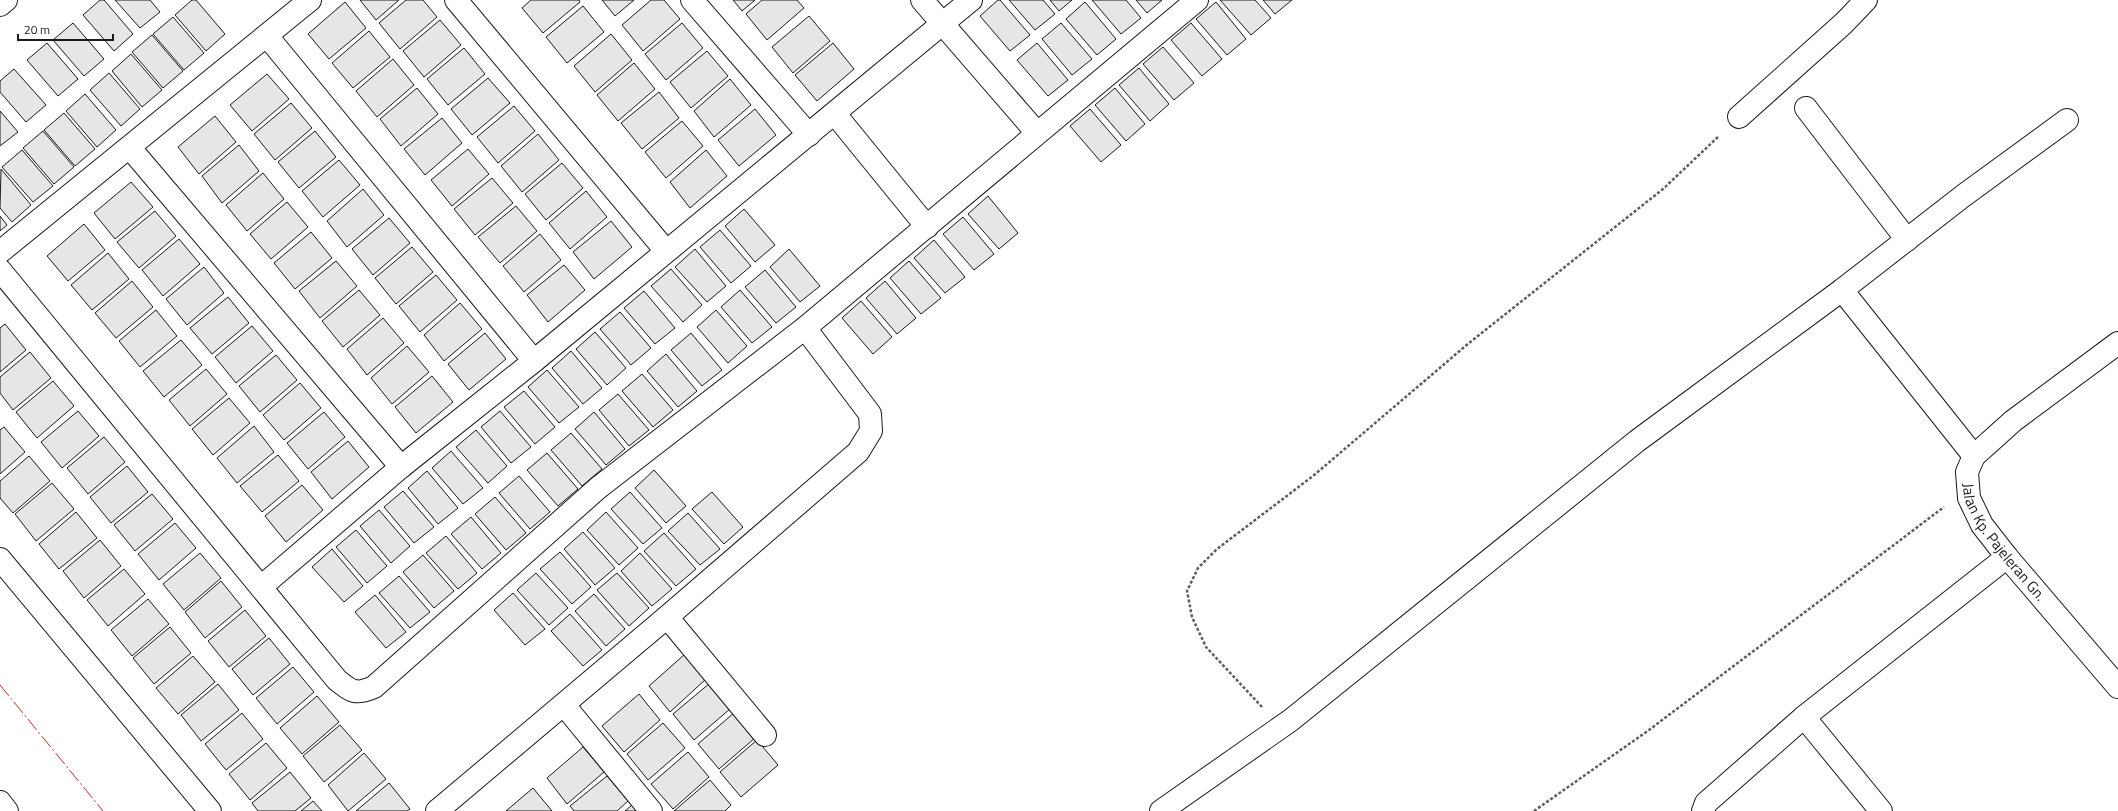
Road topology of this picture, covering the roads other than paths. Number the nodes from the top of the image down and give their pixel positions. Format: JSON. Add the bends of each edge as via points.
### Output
{"nodes":[{"id":1,"x":6,"y":0,"type":"edge"},
{"id":2,"x":310,"y":0,"type":"edge"},
{"id":3,"x":456,"y":0,"type":"edge"},
{"id":4,"x":692,"y":0,"type":"edge"},
{"id":5,"x":922,"y":0,"type":"edge"},
{"id":6,"x":971,"y":0,"type":"edge"},
{"id":7,"x":1197,"y":0,"type":"edge"},
{"id":8,"x":1866,"y":0,"type":"edge"},
{"id":9,"x":0,"y":5,"type":"edge"},
{"id":10,"x":941,"y":24,"type":"junction"},
{"id":11,"x":267,"y":36,"type":"junction"},
{"id":12,"x":1806,"y":108,"type":"dead end"},
{"id":13,"x":835,"y":114,"type":"junction"},
{"id":14,"x":1739,"y":116,"type":"road end"},
{"id":15,"x":2067,"y":120,"type":"dead end"},
{"id":16,"x":1038,"y":133,"type":"junction"},
{"id":17,"x":809,"y":135,"type":"junction"},
{"id":18,"x":130,"y":148,"type":"junction"},
{"id":19,"x":927,"y":227,"type":"junction"},
{"id":20,"x":1907,"y":240,"type":"junction"},
{"id":21,"x":666,"y":251,"type":"junction"},
{"id":22,"x":0,"y":252,"type":"edge"},
{"id":23,"x":0,"y":270,"type":"edge"},
{"id":24,"x":1842,"y":290,"type":"junction"},
{"id":25,"x":805,"y":328,"type":"junction"},
{"id":26,"x":2118,"y":343,"type":"edge"},
{"id":27,"x":534,"y":361,"type":"junction"},
{"id":28,"x":1974,"y":456,"type":"junction"},
{"id":29,"x":401,"y":468,"type":"junction"},
{"id":30,"x":2007,"y":557,"type":"junction"},
{"id":31,"x":0,"y":559,"type":"edge"},
{"id":32,"x":261,"y":587,"type":"junction"},
{"id":33,"x":667,"y":617,"type":"junction"},
{"id":34,"x":2118,"y":687,"type":"edge"},
{"id":35,"x":564,"y":705,"type":"junction"},
{"id":36,"x":1804,"y":717,"type":"junction"},
{"id":37,"x":765,"y":735,"type":"dead end"},
{"id":38,"x":0,"y":802,"type":"edge"},
{"id":39,"x":7,"y":811,"type":"edge"},
{"id":40,"x":210,"y":811,"type":"edge"},
{"id":41,"x":438,"y":811,"type":"edge"},
{"id":42,"x":651,"y":811,"type":"edge"},
{"id":43,"x":1161,"y":811,"type":"edge"},
{"id":44,"x":1703,"y":811,"type":"edge"},
{"id":45,"x":1881,"y":811,"type":"edge"}],
"edges":[{"from":1,"to":9,"type":"street"},
{"from":2,"to":11,"type":"street"},
{"from":3,"to":21,"type":"street"},
{"from":4,"to":17,"type":"street"},
{"from":5,"to":10,"type":"street"},
{"from":6,"to":10,"type":"street"},
{"from":7,"to":16,"type":"street"},
{"from":8,"to":14,"type":"street","via":[[1844,23]]},
{"from":10,"to":13,"type":"street"},
{"from":10,"to":16,"type":"street"},
{"from":11,"to":18,"type":"street"},
{"from":11,"to":27,"type":"street"},
{"from":12,"to":20,"type":"street"},
{"from":13,"to":17,"type":"street"},
{"from":13,"to":19,"type":"street"},
{"from":15,"to":20,"type":"street"},
{"from":16,"to":19,"type":"street"},
{"from":17,"to":21,"type":"street"},
{"from":18,"to":22,"type":"street"},
{"from":18,"to":29,"type":"street"},
{"from":19,"to":25,"type":"street"},
{"from":20,"to":24,"type":"street"},
{"from":21,"to":27,"type":"street"},
{"from":23,"to":32,"type":"street"},
{"from":24,"to":28,"type":"street"},
{"from":24,"to":43,"type":"street","via":[[1637,441],[1280,727]]},
{"from":25,"to":32,"type":"street","via":[[598,488],[374,687],[354,692],[337,680]]},
{"from":25,"to":33,"type":"street","via":[[870,414],[871,431],[858,452]]},
{"from":26,"to":28,"type":"street","name":"Jalan Kp. Pajeleran Gn.","via":[[2013,421]]},
{"from":27,"to":29,"type":"street"},
{"from":28,"to":30,"type":"street","name":"Jalan Kp. Pajeleran Gn.","via":[[1967,472],[1969,498],[1982,525]]},
{"from":29,"to":32,"type":"street"},
{"from":30,"to":34,"type":"street","name":"Jalan Kp. Pajeleran Gn."},
{"from":30,"to":36,"type":"street"},
{"from":31,"to":40,"type":"street"},
{"from":33,"to":35,"type":"street"},
{"from":33,"to":37,"type":"street"},
{"from":35,"to":41,"type":"street"},
{"from":35,"to":42,"type":"street"},
{"from":36,"to":44,"type":"street","via":[[1706,803]]},
{"from":36,"to":45,"type":"street"},
{"from":38,"to":39,"type":"street"}]}
